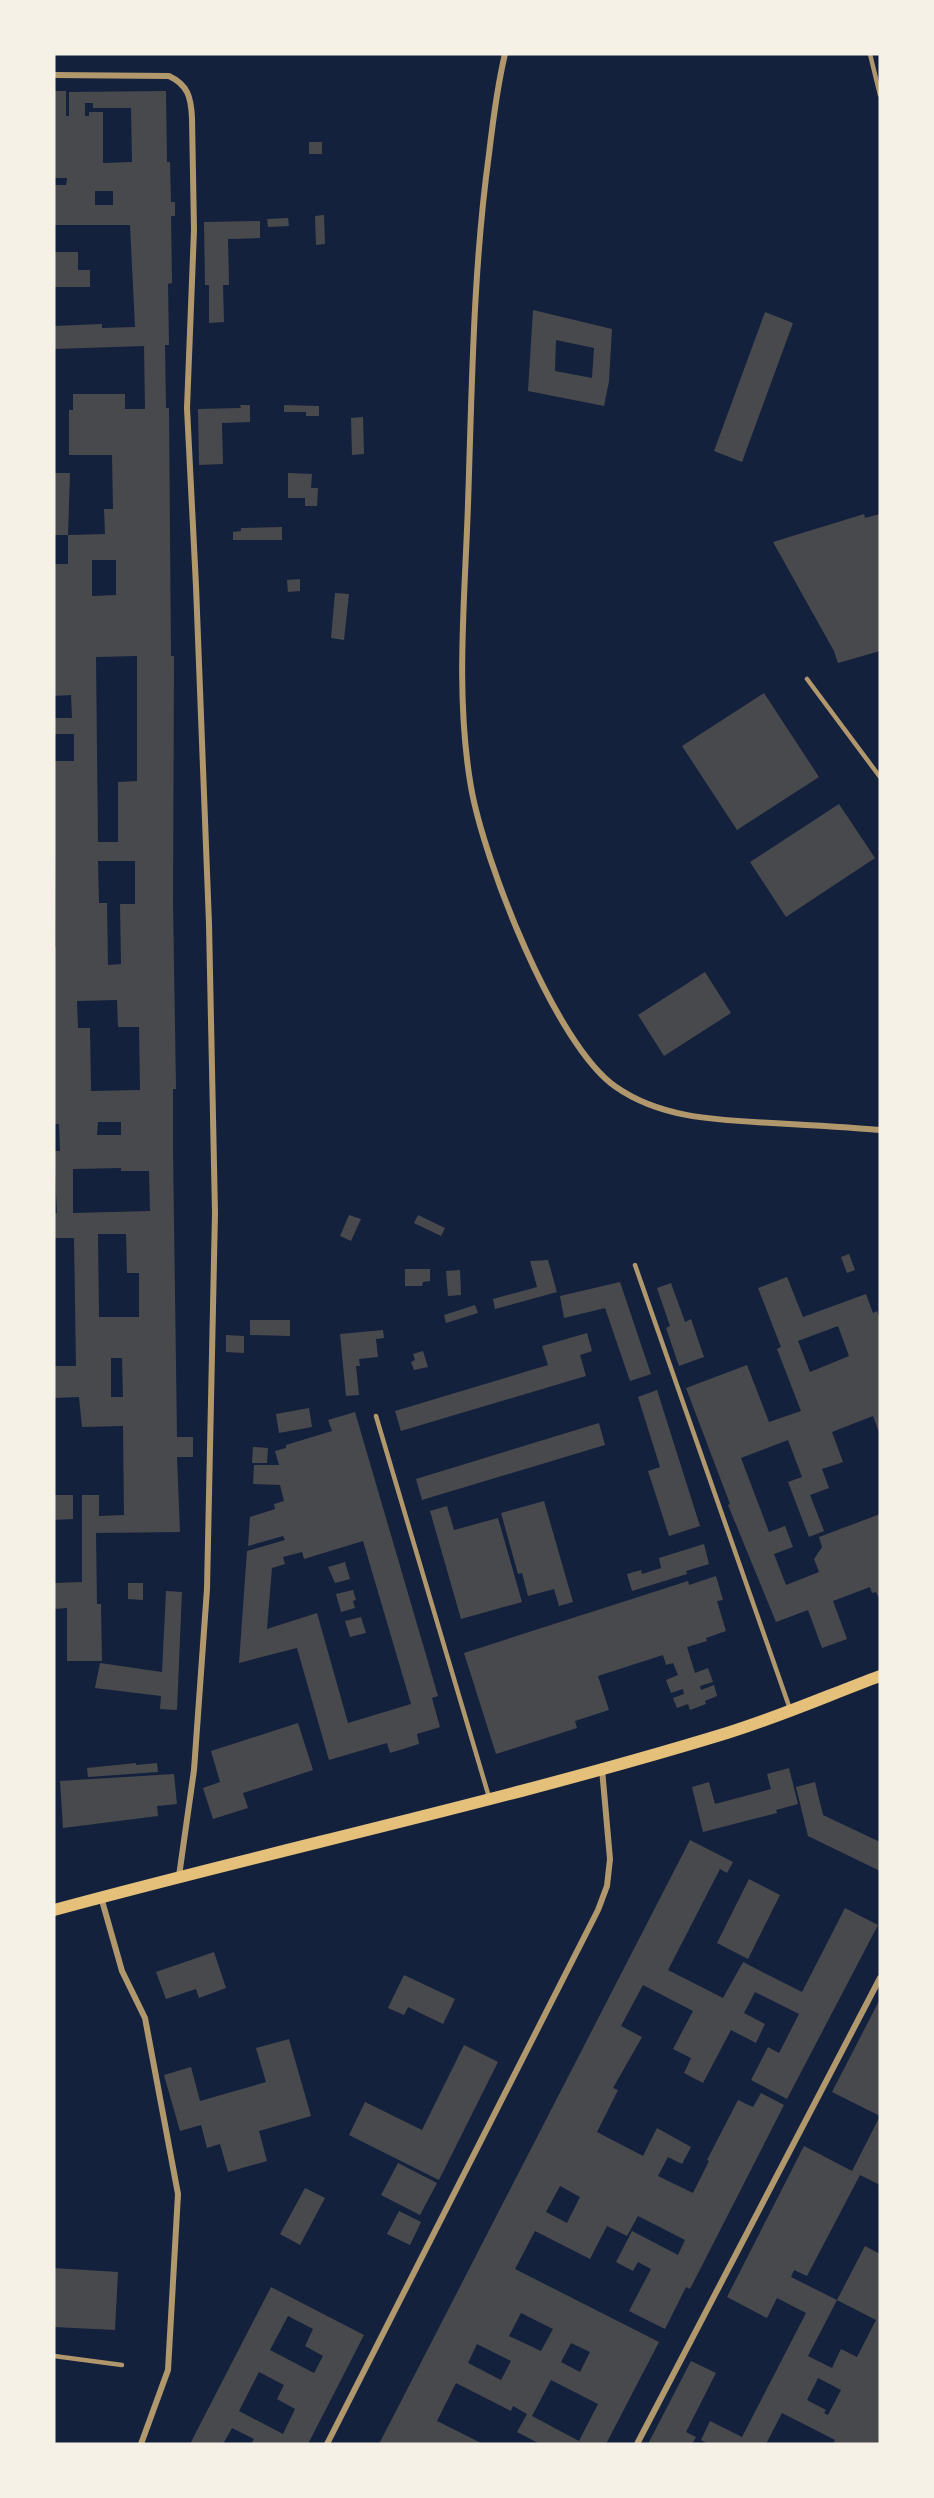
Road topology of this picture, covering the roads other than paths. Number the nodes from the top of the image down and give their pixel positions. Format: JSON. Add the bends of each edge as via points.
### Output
{"nodes":[{"id":1,"x":505,"y":54,"type":"edge"},
{"id":2,"x":870,"y":54,"type":"edge"},
{"id":3,"x":54,"y":75,"type":"edge"},
{"id":4,"x":880,"y":95,"type":"edge"},
{"id":5,"x":807,"y":679,"type":"dead end"},
{"id":6,"x":880,"y":777,"type":"edge"},
{"id":7,"x":880,"y":1130,"type":"edge"},
{"id":8,"x":635,"y":1265,"type":"dead end"},
{"id":9,"x":376,"y":1416,"type":"dead end"},
{"id":10,"x":880,"y":1676,"type":"edge"},
{"id":11,"x":790,"y":1709,"type":"junction"},
{"id":12,"x":602,"y":1768,"type":"junction"},
{"id":13,"x":490,"y":1800,"type":"junction"},
{"id":14,"x":179,"y":1877,"type":"junction"},
{"id":15,"x":101,"y":1897,"type":"junction"},
{"id":16,"x":54,"y":1910,"type":"edge"},
{"id":17,"x":880,"y":1978,"type":"edge"},
{"id":18,"x":54,"y":2356,"type":"edge"},
{"id":19,"x":122,"y":2365,"type":"dead end"},
{"id":20,"x":141,"y":2444,"type":"edge"},
{"id":21,"x":327,"y":2444,"type":"edge"},
{"id":22,"x":637,"y":2444,"type":"edge"}],
"edges":[{"from":1,"to":7,"type":"street","via":[[479,228],[470,428],[463,671],[471,784],[480,831],[511,915],[551,998],[576,1041],[614,1086],[668,1112],[707,1119]]},
{"from":2,"to":4,"type":"lane"},
{"from":3,"to":14,"type":"street","via":[[169,76],[187,88],[191,101],[194,230],[187,408],[209,924],[215,1213],[207,1589],[194,1770]]},
{"from":5,"to":6,"type":"lane"},
{"from":8,"to":11,"type":"lane"},
{"from":9,"to":13,"type":"lane"},
{"from":10,"to":11,"type":"main road"},
{"from":11,"to":12,"type":"main road","via":[[729,1732]]},
{"from":12,"to":13,"type":"main road"},
{"from":12,"to":21,"type":"street","via":[[610,1859],[607,1886],[598,1910]]},
{"from":13,"to":14,"type":"main road"},
{"from":14,"to":15,"type":"main road"},
{"from":15,"to":16,"type":"main road"},
{"from":15,"to":20,"type":"street","via":[[122,1971],[145,2018],[178,2194],[168,2370]]},
{"from":17,"to":22,"type":"street"},
{"from":18,"to":19,"type":"lane"}]}
